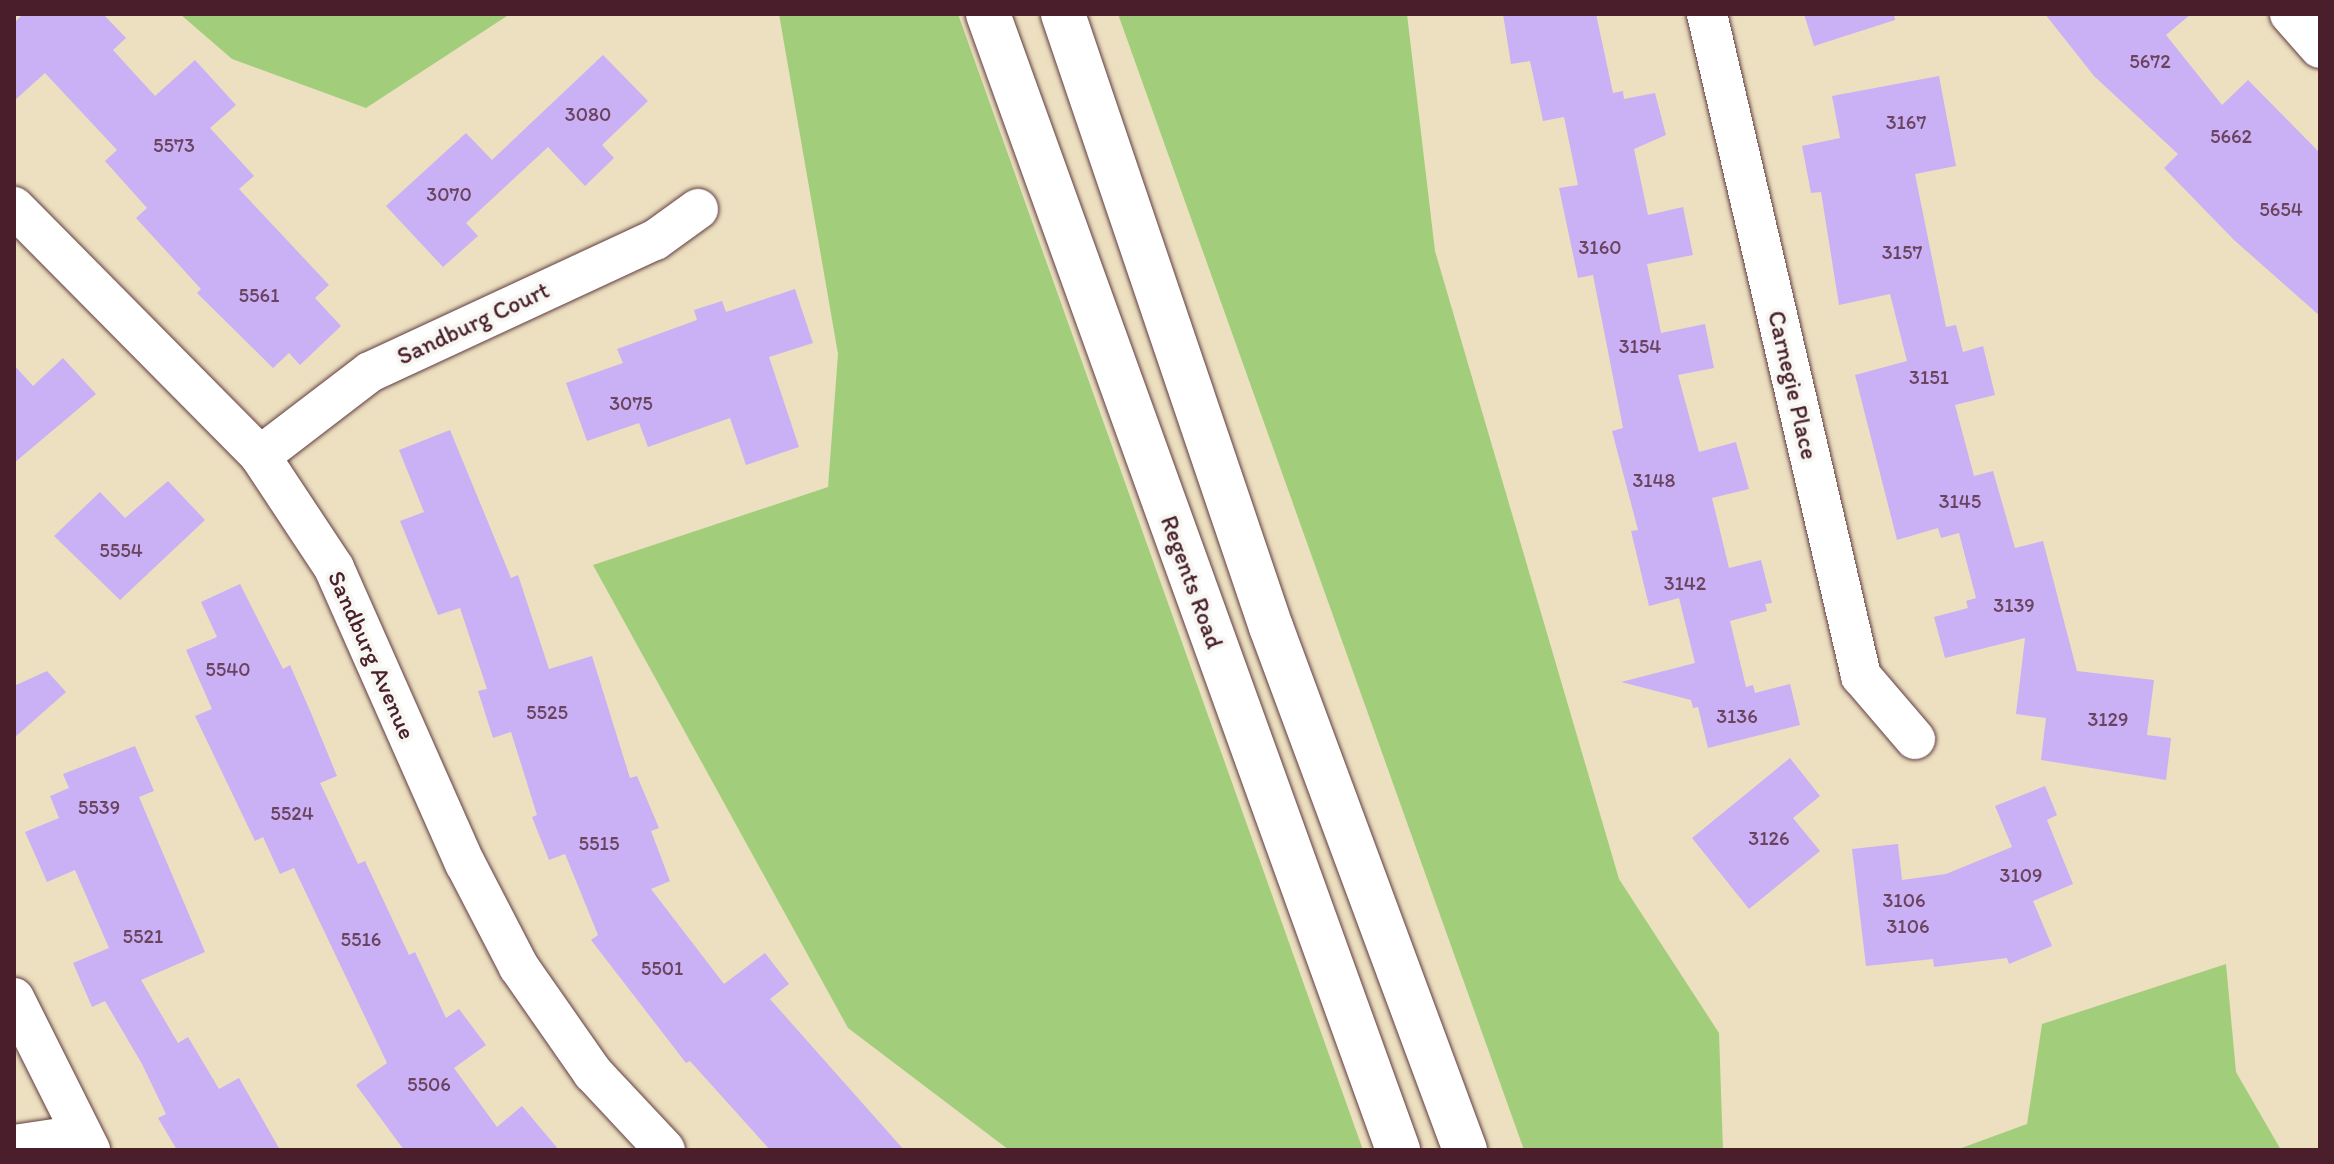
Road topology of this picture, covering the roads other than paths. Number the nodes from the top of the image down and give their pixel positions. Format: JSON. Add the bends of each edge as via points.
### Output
{"nodes":[{"id":1,"x":988,"y":14,"type":"edge"},
{"id":2,"x":1063,"y":14,"type":"edge"},
{"id":3,"x":1707,"y":14,"type":"edge"},
{"id":4,"x":2290,"y":14,"type":"edge"},
{"id":5,"x":2320,"y":48,"type":"edge"},
{"id":6,"x":698,"y":209,"type":"dead end"},
{"id":7,"x":18,"y":219,"type":"edge"},
{"id":8,"x":260,"y":456,"type":"junction"},
{"id":9,"x":1915,"y":739,"type":"dead end"},
{"id":10,"x":14,"y":998,"type":"edge"},
{"id":11,"x":86,"y":1142,"type":"edge"},
{"id":12,"x":14,"y":1145,"type":"edge"},
{"id":13,"x":665,"y":1150,"type":"edge"},
{"id":14,"x":1398,"y":1150,"type":"edge"},
{"id":15,"x":1465,"y":1150,"type":"edge"}],
"edges":[{"from":1,"to":14,"type":"main road","name":"Regents Road"},
{"from":2,"to":15,"type":"main road","via":[[1271,627]]},
{"from":3,"to":9,"type":"street","name":"Carnegie Place","via":[[1861,676]]},
{"from":4,"to":5,"type":"street"},
{"from":6,"to":8,"type":"street","name":"Sandburg Court","via":[[655,240],[370,372]]},
{"from":7,"to":8,"type":"street","name":"Sandburg Avenue"},
{"from":8,"to":13,"type":"street","name":"Sandburg Avenue","via":[[334,568],[465,863],[519,967],[593,1073]]},
{"from":10,"to":11,"type":"street"},
{"from":11,"to":12,"type":"street"}]}
